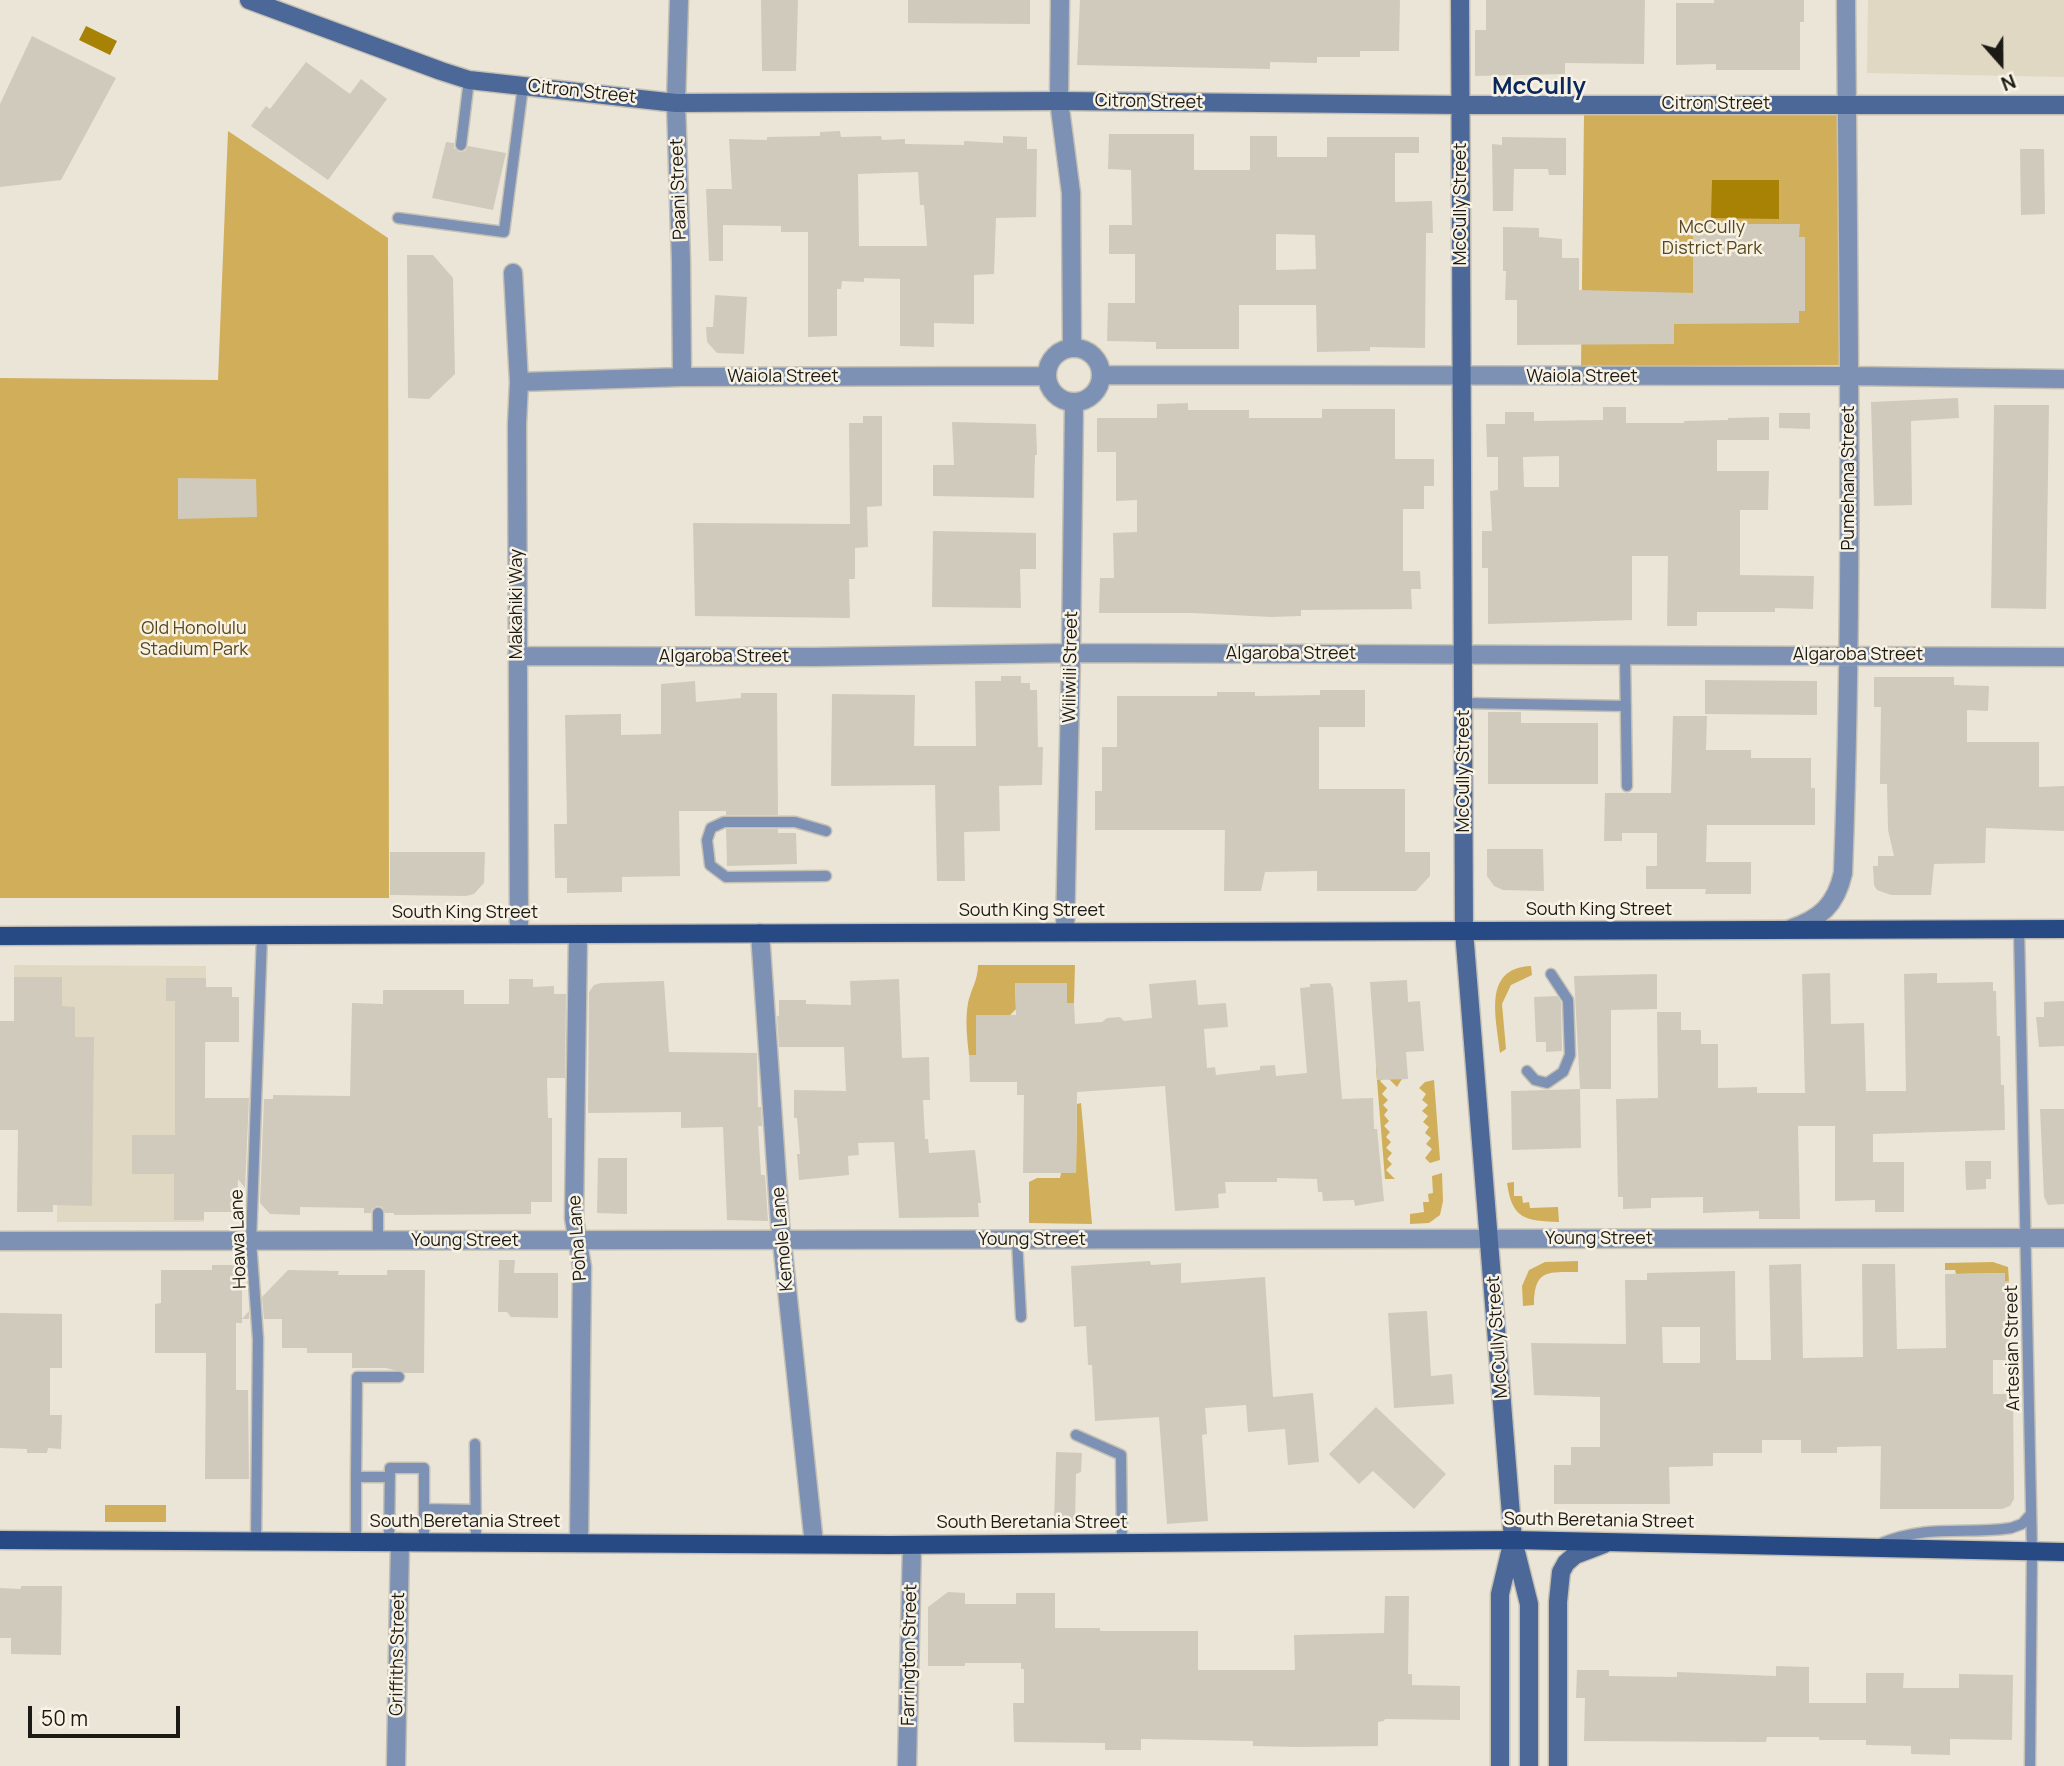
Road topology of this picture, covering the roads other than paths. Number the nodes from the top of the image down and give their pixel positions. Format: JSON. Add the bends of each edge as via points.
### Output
{"nodes":[{"id":1,"x":249,"y":0,"type":"edge"},
{"id":2,"x":679,"y":0,"type":"edge"},
{"id":3,"x":1060,"y":0,"type":"edge"},
{"id":4,"x":1460,"y":0,"type":"edge"},
{"id":5,"x":1846,"y":0,"type":"edge"},
{"id":6,"x":469,"y":80,"type":"junction"},
{"id":7,"x":523,"y":86,"type":"junction"},
{"id":8,"x":1059,"y":101,"type":"junction"},
{"id":9,"x":676,"y":103,"type":"junction"},
{"id":10,"x":1847,"y":103,"type":"junction"},
{"id":11,"x":1461,"y":104,"type":"junction"},
{"id":12,"x":2064,"y":105,"type":"edge"},
{"id":13,"x":461,"y":145,"type":"dead end"},
{"id":14,"x":398,"y":218,"type":"dead end"},
{"id":15,"x":513,"y":274,"type":"dead end"},
{"id":16,"x":1072,"y":348,"type":"junction"},
{"id":17,"x":1101,"y":375,"type":"junction"},
{"id":18,"x":1046,"y":376,"type":"junction"},
{"id":19,"x":1850,"y":376,"type":"junction"},
{"id":20,"x":682,"y":377,"type":"junction"},
{"id":21,"x":1462,"y":377,"type":"junction"},
{"id":22,"x":2064,"y":379,"type":"edge"},
{"id":23,"x":519,"y":382,"type":"junction"},
{"id":24,"x":1074,"y":402,"type":"junction"},
{"id":25,"x":1071,"y":653,"type":"junction"},
{"id":26,"x":1463,"y":655,"type":"junction"},
{"id":27,"x":1848,"y":655,"type":"junction"},
{"id":28,"x":517,"y":656,"type":"junction"},
{"id":29,"x":1625,"y":656,"type":"junction"},
{"id":30,"x":2064,"y":657,"type":"edge"},
{"id":31,"x":1463,"y":703,"type":"junction"},
{"id":32,"x":1626,"y":706,"type":"junction"},
{"id":33,"x":1627,"y":786,"type":"dead end"},
{"id":34,"x":826,"y":831,"type":"dead end"},
{"id":35,"x":826,"y":876,"type":"dead end"},
{"id":36,"x":2019,"y":929,"type":"junction"},
{"id":37,"x":2064,"y":929,"type":"edge"},
{"id":38,"x":1789,"y":930,"type":"junction"},
{"id":39,"x":1464,"y":931,"type":"junction"},
{"id":40,"x":1065,"y":932,"type":"junction"},
{"id":41,"x":760,"y":933,"type":"junction"},
{"id":42,"x":519,"y":934,"type":"junction"},
{"id":43,"x":578,"y":934,"type":"junction"},
{"id":44,"x":262,"y":935,"type":"junction"},
{"id":45,"x":0,"y":936,"type":"edge"},
{"id":46,"x":1551,"y":974,"type":"dead end"},
{"id":47,"x":1527,"y":1071,"type":"dead end"},
{"id":48,"x":378,"y":1213,"type":"dead end"},
{"id":49,"x":2026,"y":1238,"type":"junction"},
{"id":50,"x":2064,"y":1238,"type":"edge"},
{"id":51,"x":1490,"y":1239,"type":"junction"},
{"id":52,"x":577,"y":1240,"type":"junction"},
{"id":53,"x":783,"y":1240,"type":"junction"},
{"id":54,"x":1017,"y":1240,"type":"junction"},
{"id":55,"x":0,"y":1241,"type":"edge"},
{"id":56,"x":251,"y":1241,"type":"junction"},
{"id":57,"x":378,"y":1241,"type":"junction"},
{"id":58,"x":1021,"y":1317,"type":"dead end"},
{"id":59,"x":399,"y":1377,"type":"dead end"},
{"id":60,"x":1076,"y":1435,"type":"dead end"},
{"id":61,"x":475,"y":1444,"type":"dead end"},
{"id":62,"x":356,"y":1477,"type":"junction"},
{"id":63,"x":390,"y":1477,"type":"junction"},
{"id":64,"x":424,"y":1509,"type":"junction"},
{"id":65,"x":475,"y":1510,"type":"junction"},
{"id":66,"x":2031,"y":1513,"type":"junction"},
{"id":67,"x":0,"y":1541,"type":"edge"},
{"id":68,"x":1513,"y":1541,"type":"junction"},
{"id":69,"x":256,"y":1542,"type":"junction"},
{"id":70,"x":356,"y":1542,"type":"junction"},
{"id":71,"x":394,"y":1542,"type":"junction"},
{"id":72,"x":424,"y":1542,"type":"junction"},
{"id":73,"x":1614,"y":1542,"type":"junction"},
{"id":74,"x":476,"y":1543,"type":"junction"},
{"id":75,"x":579,"y":1543,"type":"junction"},
{"id":76,"x":1122,"y":1543,"type":"junction"},
{"id":77,"x":814,"y":1544,"type":"junction"},
{"id":78,"x":912,"y":1545,"type":"junction"},
{"id":79,"x":1873,"y":1547,"type":"junction"},
{"id":80,"x":2032,"y":1552,"type":"junction"},
{"id":81,"x":2064,"y":1552,"type":"edge"},
{"id":82,"x":1530,"y":1604,"type":"junction"},
{"id":83,"x":1559,"y":1666,"type":"junction"},
{"id":84,"x":396,"y":1766,"type":"edge"},
{"id":85,"x":907,"y":1766,"type":"edge"},
{"id":86,"x":1500,"y":1766,"type":"edge"},
{"id":87,"x":1529,"y":1766,"type":"edge"},
{"id":88,"x":1558,"y":1766,"type":"edge"},
{"id":89,"x":2030,"y":1766,"type":"edge"}],
"edges":[{"from":1,"to":6,"type":"street","name":"Citron Street"},
{"from":2,"to":9,"type":"street","name":"Paani Street"},
{"from":3,"to":8,"type":"street"},
{"from":4,"to":11,"type":"street","name":"McCully Street"},
{"from":5,"to":10,"type":"street","name":"Pumehana Street"},
{"from":6,"to":7,"type":"street","name":"Citron Street"},
{"from":6,"to":13,"type":"lane"},
{"from":7,"to":9,"type":"street","name":"Citron Street"},
{"from":7,"to":14,"type":"lane","via":[[504,232]]},
{"from":8,"to":9,"type":"street","name":"Citron Street"},
{"from":8,"to":11,"type":"street","name":"Citron Street"},
{"from":8,"to":16,"type":"street","via":[[1070,193]]},
{"from":9,"to":20,"type":"street","name":"Paani Street"},
{"from":10,"to":11,"type":"street","name":"Citron Street"},
{"from":10,"to":12,"type":"street","name":"Citron Street"},
{"from":10,"to":19,"type":"street","name":"Pumehana Street"},
{"from":11,"to":21,"type":"street","name":"McCully Street"},
{"from":15,"to":23,"type":"street","name":"Makahiki Way"},
{"from":16,"to":17,"type":"street","via":[[1095,359]]},
{"from":16,"to":18,"type":"street","via":[[1051,360]]},
{"from":17,"to":21,"type":"street","name":"Waiola Street"},
{"from":17,"to":24,"type":"street","via":[[1090,397]]},
{"from":18,"to":20,"type":"street","name":"Waiola Street"},
{"from":18,"to":24,"type":"street","via":[[1057,397]]},
{"from":19,"to":21,"type":"street","name":"Waiola Street"},
{"from":19,"to":22,"type":"street","name":"Waiola Street"},
{"from":19,"to":27,"type":"street","name":"Pumehana Street"},
{"from":20,"to":23,"type":"street","name":"Waiola Street"},
{"from":21,"to":26,"type":"street","name":"McCully Street"},
{"from":23,"to":28,"type":"street","name":"Makahiki Way"},
{"from":24,"to":25,"type":"street","name":"Wiliwili Street"},
{"from":25,"to":26,"type":"street","name":"Algaroba Street"},
{"from":25,"to":28,"type":"street","name":"Algaroba Street"},
{"from":25,"to":40,"type":"street","name":"Wiliwili Street"},
{"from":26,"to":29,"type":"street","name":"Algaroba Street"},
{"from":26,"to":31,"type":"street","name":"McCully Street"},
{"from":27,"to":29,"type":"street","name":"Algaroba Street"},
{"from":27,"to":30,"type":"street","name":"Algaroba Street"},
{"from":27,"to":38,"type":"street","name":"Pumehana Street","via":[[1841,882],[1826,911]]},
{"from":28,"to":42,"type":"street","name":"Makahiki Way"},
{"from":29,"to":32,"type":"lane"},
{"from":31,"to":32,"type":"lane"},
{"from":31,"to":39,"type":"street","name":"McCully Street"},
{"from":32,"to":33,"type":"lane"},
{"from":34,"to":35,"type":"lane","via":[[795,822],[724,822],[711,828],[707,840],[710,864],[726,877]]},
{"from":36,"to":37,"type":"main road","name":"South King Street"},
{"from":36,"to":38,"type":"main road","name":"South King Street"},
{"from":36,"to":49,"type":"lane","name":"Artesian Street"},
{"from":38,"to":39,"type":"main road","name":"South King Street"},
{"from":39,"to":40,"type":"main road","name":"South King Street"},
{"from":39,"to":51,"type":"street","name":"McCully Street"},
{"from":40,"to":41,"type":"main road","name":"South King Street"},
{"from":41,"to":43,"type":"main road","name":"South King Street"},
{"from":41,"to":53,"type":"street","name":"Kemole Lane"},
{"from":42,"to":43,"type":"main road","name":"South King Street"},
{"from":42,"to":44,"type":"main road","name":"South King Street"},
{"from":43,"to":52,"type":"street","name":"Poha Lane"},
{"from":44,"to":45,"type":"main road","name":"South King Street"},
{"from":44,"to":56,"type":"lane","name":"Hoawa Lane"},
{"from":46,"to":47,"type":"lane","via":[[1568,1000],[1570,1059],[1563,1072],[1547,1083],[1535,1080]]},
{"from":48,"to":57,"type":"lane"},
{"from":49,"to":50,"type":"street","name":"Young Street"},
{"from":49,"to":51,"type":"street","name":"Young Street"},
{"from":49,"to":66,"type":"lane","name":"Artesian Street"},
{"from":51,"to":54,"type":"street","name":"Young Street"},
{"from":51,"to":68,"type":"street","name":"McCully Street"},
{"from":52,"to":53,"type":"street","name":"Young Street"},
{"from":52,"to":57,"type":"street","name":"Young Street"},
{"from":52,"to":75,"type":"street","name":"Poha Lane","via":[[582,1267]]},
{"from":53,"to":54,"type":"street","name":"Young Street"},
{"from":53,"to":77,"type":"street","name":"Kemole Lane"},
{"from":54,"to":58,"type":"lane"},
{"from":55,"to":56,"type":"street","name":"Young Street"},
{"from":56,"to":57,"type":"street","name":"Young Street"},
{"from":56,"to":69,"type":"lane","name":"Hoawa Lane","via":[[258,1328]]},
{"from":59,"to":62,"type":"lane","via":[[357,1377]]},
{"from":60,"to":76,"type":"lane","via":[[1121,1455]]},
{"from":61,"to":65,"type":"lane"},
{"from":62,"to":63,"type":"lane"},
{"from":62,"to":70,"type":"lane"},
{"from":63,"to":64,"type":"lane","via":[[390,1468],[424,1468]]},
{"from":63,"to":71,"type":"lane"},
{"from":64,"to":65,"type":"lane"},
{"from":64,"to":72,"type":"lane"},
{"from":65,"to":74,"type":"lane"},
{"from":66,"to":79,"type":"lane","via":[[2011,1528],[1914,1532]]},
{"from":66,"to":80,"type":"lane","name":"Artesian Street"},
{"from":67,"to":69,"type":"main road","name":"South Beretania Street"},
{"from":68,"to":73,"type":"main road","name":"South Beretania Street"},
{"from":68,"to":76,"type":"main road","name":"South Beretania Street"},
{"from":68,"to":82,"type":"street","name":"McCully Street"},
{"from":68,"to":86,"type":"street","name":"McCully Street","via":[[1500,1594]]},
{"from":69,"to":70,"type":"main road","name":"South Beretania Street"},
{"from":70,"to":71,"type":"main road","name":"South Beretania Street"},
{"from":71,"to":72,"type":"main road","name":"South Beretania Street"},
{"from":71,"to":84,"type":"street","name":"Griffiths Street"},
{"from":72,"to":74,"type":"main road","name":"South Beretania Street"},
{"from":73,"to":79,"type":"main road","name":"South Beretania Street"},
{"from":73,"to":83,"type":"street","via":[[1585,1549],[1562,1568]]},
{"from":74,"to":75,"type":"main road","name":"South Beretania Street"},
{"from":75,"to":77,"type":"main road","name":"South Beretania Street"},
{"from":76,"to":78,"type":"main road","name":"South Beretania Street"},
{"from":77,"to":78,"type":"main road","name":"South Beretania Street"},
{"from":78,"to":85,"type":"street","name":"Farrington Street"},
{"from":79,"to":80,"type":"main road","name":"South Beretania Street"},
{"from":80,"to":81,"type":"main road","name":"South Beretania Street"},
{"from":80,"to":89,"type":"lane","name":"Artesian Street"},
{"from":82,"to":83,"type":"street","via":[[1556,1651]]},
{"from":82,"to":87,"type":"street","name":"McCully Street"},
{"from":83,"to":88,"type":"street"}]}
